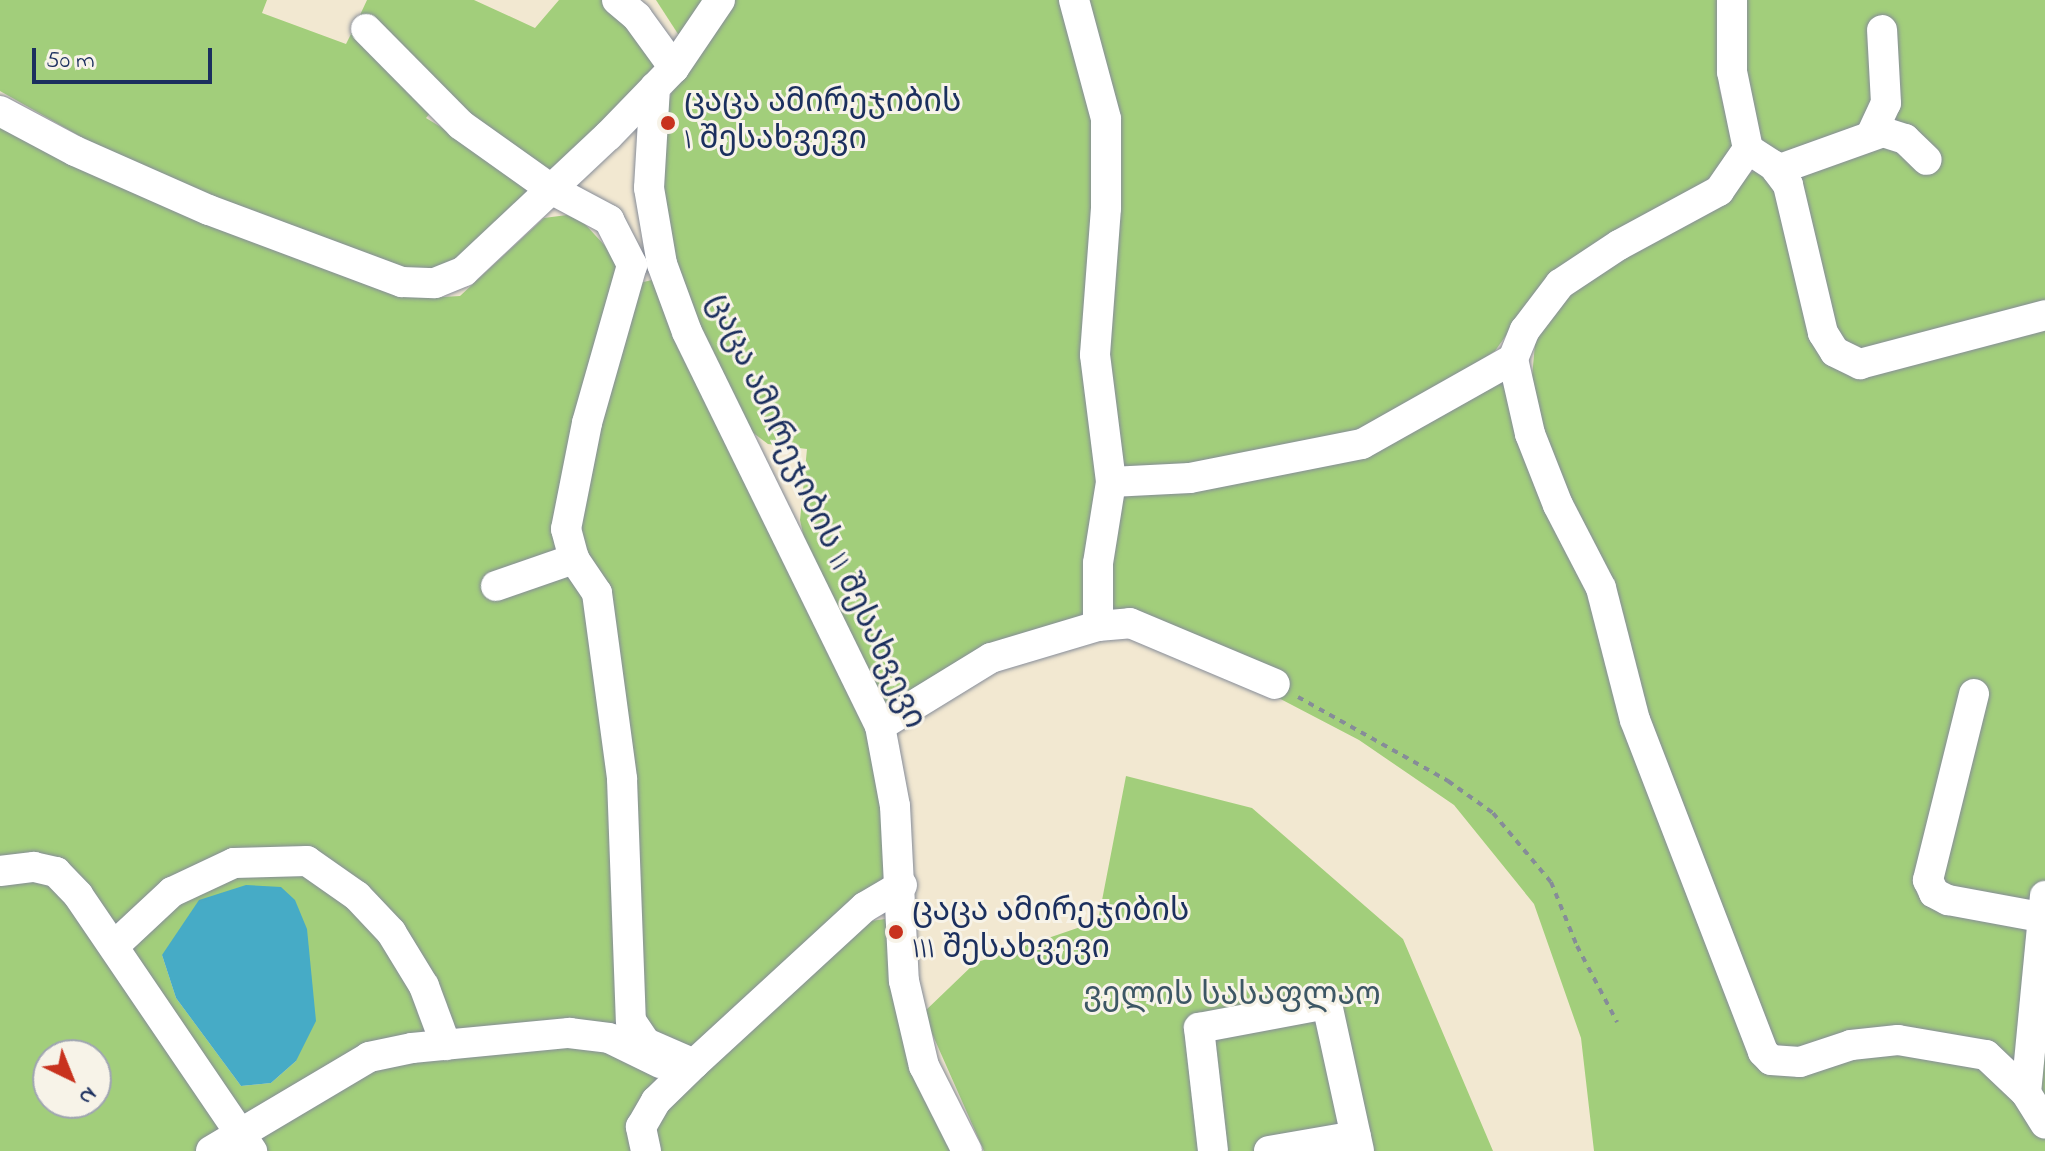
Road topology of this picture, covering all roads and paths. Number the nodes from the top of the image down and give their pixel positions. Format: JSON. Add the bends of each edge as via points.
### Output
{"nodes":[{"id":1,"x":617,"y":0,"type":"edge"},
{"id":2,"x":720,"y":0,"type":"edge"},
{"id":3,"x":1074,"y":0,"type":"edge"},
{"id":4,"x":1732,"y":0,"type":"edge"},
{"id":5,"x":366,"y":29,"type":"dead end"},
{"id":6,"x":1882,"y":30,"type":"dead end"},
{"id":7,"x":665,"y":77,"type":"junction"},
{"id":8,"x":0,"y":111,"type":"edge"},
{"id":9,"x":1871,"y":135,"type":"junction"},
{"id":10,"x":1748,"y":149,"type":"junction"},
{"id":11,"x":1927,"y":160,"type":"dead end"},
{"id":12,"x":1777,"y":170,"type":"junction"},
{"id":13,"x":551,"y":189,"type":"junction"},
{"id":14,"x":662,"y":264,"type":"junction"},
{"id":15,"x":632,"y":265,"type":"junction"},
{"id":16,"x":2045,"y":315,"type":"edge"},
{"id":17,"x":1513,"y":359,"type":"junction"},
{"id":18,"x":1111,"y":482,"type":"junction"},
{"id":19,"x":574,"y":559,"type":"junction"},
{"id":20,"x":496,"y":586,"type":"dead end"},
{"id":21,"x":1098,"y":626,"type":"junction"},
{"id":22,"x":1275,"y":684,"type":"joint"},
{"id":23,"x":1974,"y":694,"type":"dead end"},
{"id":24,"x":880,"y":726,"type":"junction"},
{"id":25,"x":0,"y":871,"type":"edge"},
{"id":26,"x":902,"y":885,"type":"junction"},
{"id":27,"x":2042,"y":907,"type":"edge"},
{"id":28,"x":114,"y":946,"type":"junction"},
{"id":29,"x":1617,"y":1022,"type":"dead end"},
{"id":30,"x":446,"y":1045,"type":"junction"},
{"id":31,"x":694,"y":1064,"type":"junction"},
{"id":32,"x":2026,"y":1093,"type":"junction"},
{"id":33,"x":2045,"y":1123,"type":"edge"},
{"id":34,"x":246,"y":1142,"type":"edge"},
{"id":35,"x":1357,"y":1144,"type":"edge"},
{"id":36,"x":211,"y":1151,"type":"edge"},
{"id":37,"x":646,"y":1151,"type":"edge"},
{"id":38,"x":967,"y":1151,"type":"edge"},
{"id":39,"x":1213,"y":1151,"type":"edge"},
{"id":40,"x":1269,"y":1151,"type":"edge"}],
"edges":[{"from":1,"to":7,"type":"street","via":[[637,17]]},
{"from":2,"to":7,"type":"street"},
{"from":3,"to":18,"type":"street","via":[[1106,119],[1106,208],[1095,355]]},
{"from":4,"to":10,"type":"street","via":[[1732,72]]},
{"from":5,"to":13,"type":"street","via":[[436,105]]},
{"from":6,"to":9,"type":"street","via":[[1886,103]]},
{"from":7,"to":13,"type":"street"},
{"from":7,"to":14,"type":"street","name":"ცაცა ამირეჯიბის II შესახვევი","via":[[649,188]]},
{"from":8,"to":13,"type":"street","via":[[75,151],[209,210],[402,282],[435,283],[464,271]]},
{"from":9,"to":11,"type":"street","via":[[1883,132],[1905,139]]},
{"from":9,"to":12,"type":"street"},
{"from":10,"to":12,"type":"street"},
{"from":10,"to":17,"type":"street","via":[[1719,191],[1560,284],[1525,330]]},
{"from":12,"to":16,"type":"street","via":[[1788,185],[1823,333],[1835,352],[1860,364]]},
{"from":13,"to":15,"type":"street","via":[[609,220]]},
{"from":14,"to":15,"type":"street"},
{"from":14,"to":24,"type":"street","name":"ცაცა ამირეჯიბის II შესახვევი","via":[[687,332]]},
{"from":15,"to":19,"type":"street","via":[[566,529]]},
{"from":17,"to":18,"type":"street","via":[[1362,444],[1190,478]]},
{"from":17,"to":32,"type":"street","via":[[1530,434],[1558,505],[1601,588],[1635,720],[1763,1052],[1771,1060],[1800,1062],[1851,1045],[1898,1040],[1945,1046],[1986,1055]]},
{"from":18,"to":21,"type":"street","via":[[1098,563]]},
{"from":19,"to":20,"type":"street"},
{"from":19,"to":31,"type":"street","via":[[597,593],[622,779],[631,1021],[646,1043]]},
{"from":21,"to":22,"type":"street","via":[[1130,623]]},
{"from":21,"to":24,"type":"street","via":[[991,658]]},
{"from":22,"to":29,"type":"path","via":[[1448,781],[1493,813],[1551,882]]},
{"from":23,"to":27,"type":"street","via":[[1928,880],[1934,893],[1948,900]]},
{"from":24,"to":26,"type":"street","name":"ცაცა ამირეჯიბის II შესახვევი","via":[[891,765]]},
{"from":25,"to":28,"type":"street","via":[[34,867],[56,872]]},
{"from":26,"to":31,"type":"street","via":[[865,907]]},
{"from":26,"to":38,"type":"street","name":"ცაცა ამირეჯიბის II შესახვევი","via":[[904,981],[924,1066]]},
{"from":27,"to":32,"type":"street"},
{"from":28,"to":30,"type":"street","via":[[172,892],[234,863],[307,861],[357,896],[391,932],[424,986]]},
{"from":28,"to":34,"type":"street"},
{"from":30,"to":31,"type":"street","via":[[569,1033],[609,1038],[638,1056],[671,1066]]},
{"from":30,"to":34,"type":"street","via":[[369,1057]]},
{"from":31,"to":37,"type":"street","via":[[656,1101],[641,1127]]},
{"from":32,"to":33,"type":"street"},
{"from":34,"to":36,"type":"street"},
{"from":35,"to":39,"type":"street","via":[[1327,1004],[1199,1028]]},
{"from":35,"to":40,"type":"street"}]}
